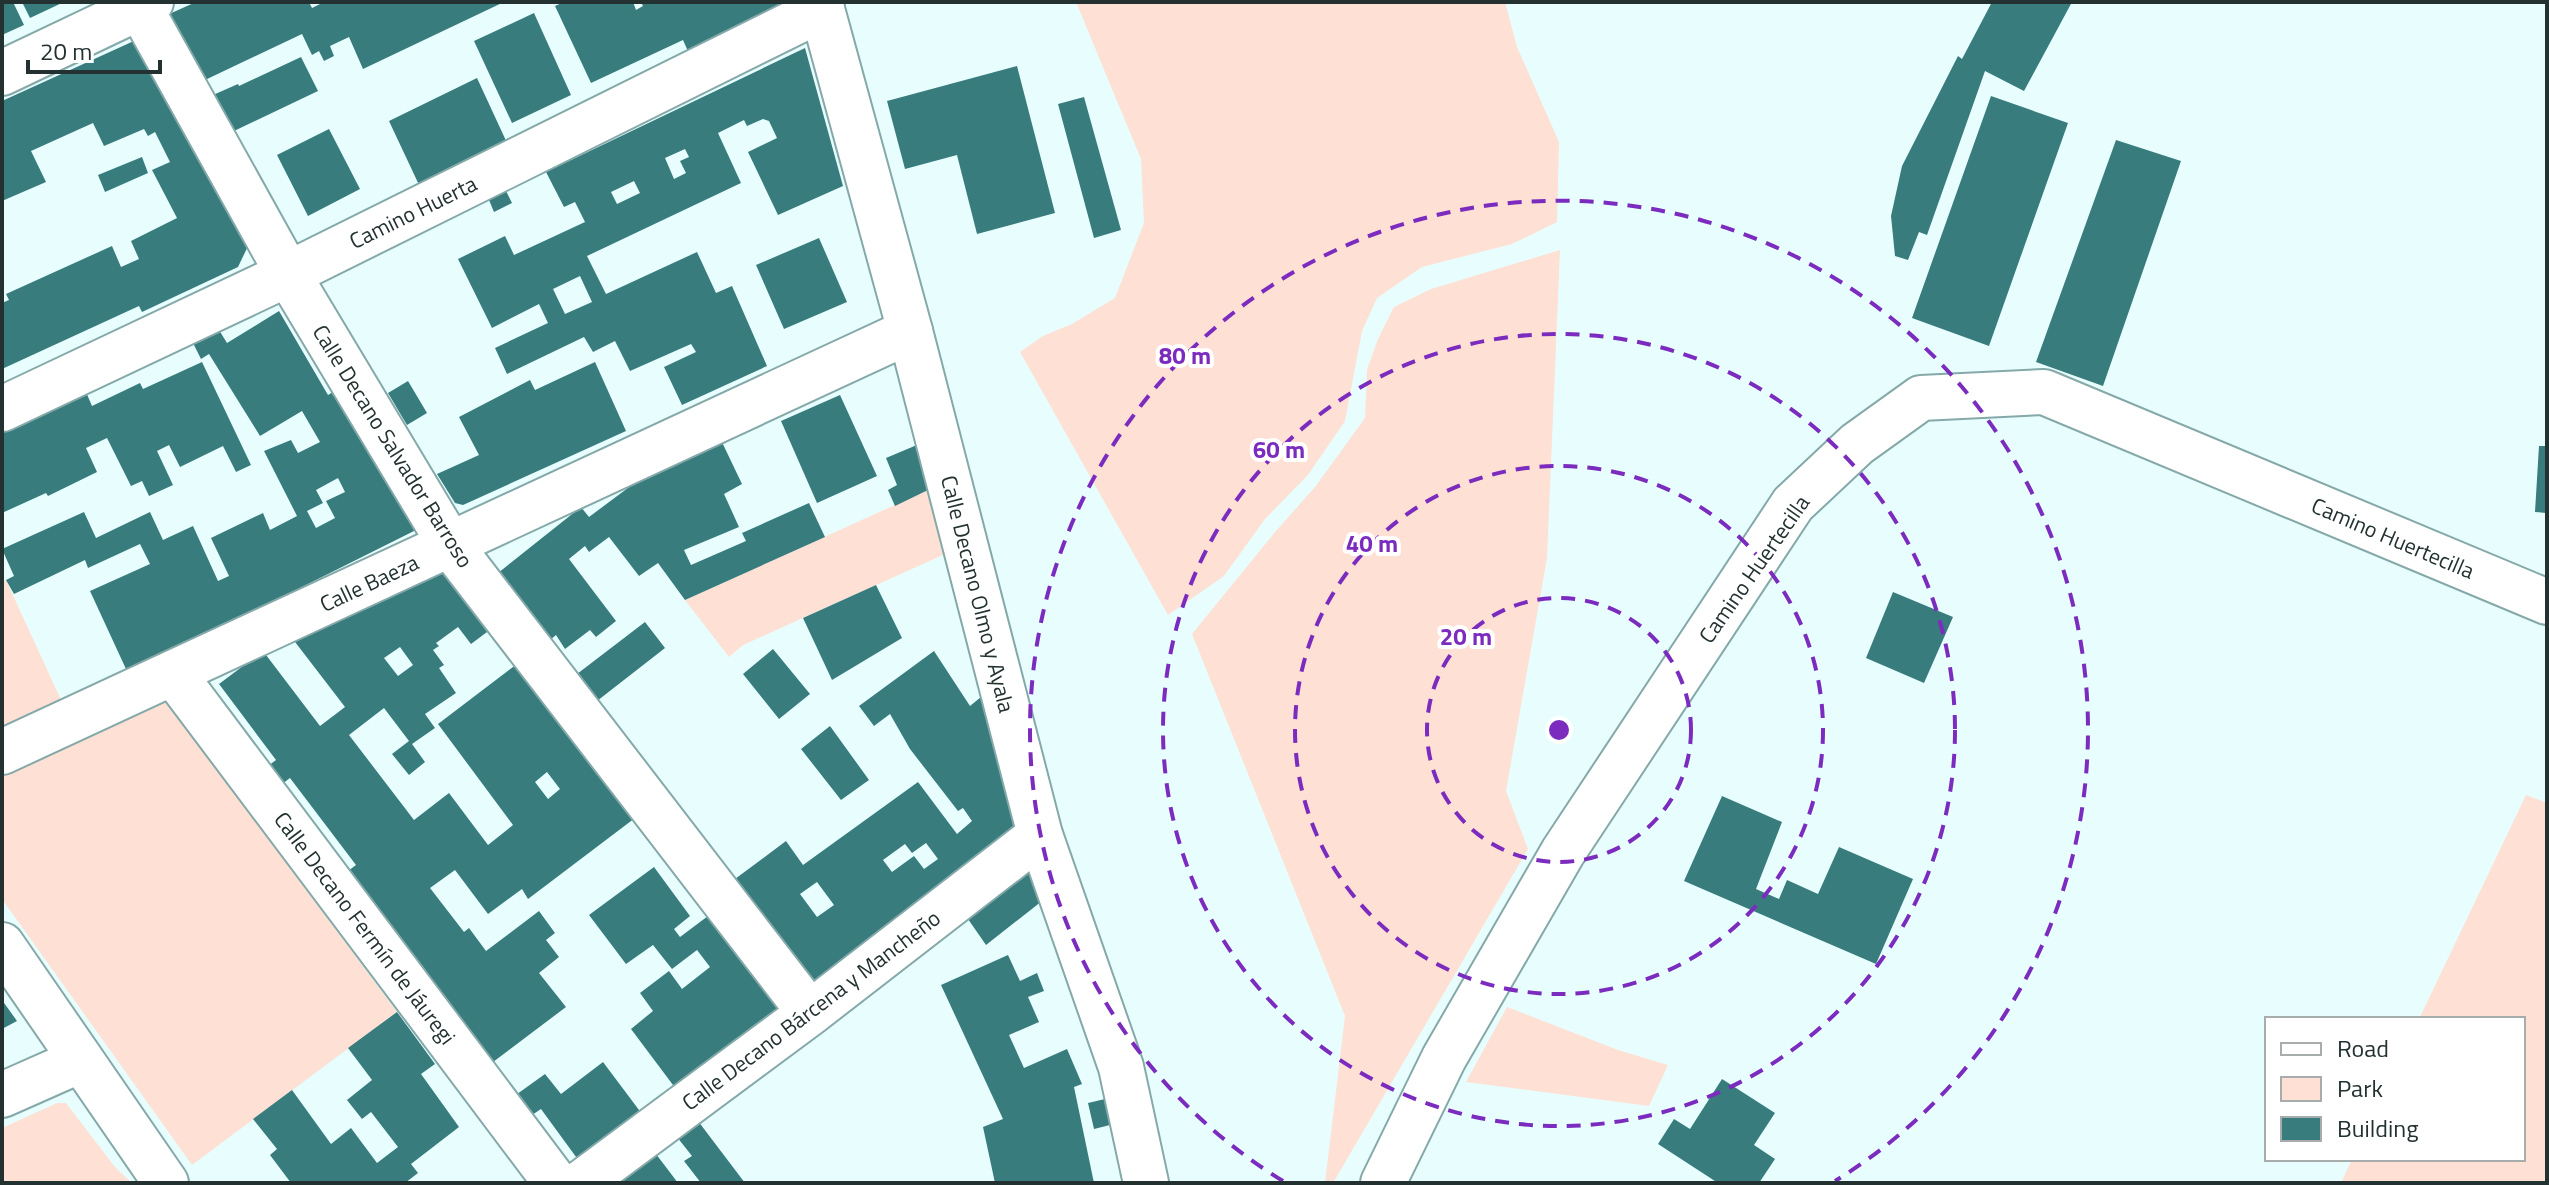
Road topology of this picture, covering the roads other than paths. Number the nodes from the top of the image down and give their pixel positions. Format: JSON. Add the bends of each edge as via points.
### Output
{"nodes":[{"id":1,"x":143,"y":4,"type":"edge"},
{"id":2,"x":821,"y":6,"type":"edge"},
{"id":3,"x":2,"y":73,"type":"edge"},
{"id":4,"x":288,"y":274,"type":"junction"},
{"id":5,"x":910,"y":331,"type":"junction"},
{"id":6,"x":2,"y":409,"type":"edge"},
{"id":7,"x":451,"y":546,"type":"junction"},
{"id":8,"x":2547,"y":602,"type":"edge"},
{"id":9,"x":173,"y":673,"type":"junction"},
{"id":10,"x":2,"y":752,"type":"edge"},
{"id":11,"x":1040,"y":835,"type":"junction"},
{"id":12,"x":2,"y":945,"type":"edge"},
{"id":13,"x":810,"y":1013,"type":"junction"},
{"id":14,"x":81,"y":1060,"type":"junction"},
{"id":15,"x":2,"y":1095,"type":"edge"},
{"id":16,"x":166,"y":1183,"type":"edge"},
{"id":17,"x":556,"y":1183,"type":"edge"},
{"id":18,"x":581,"y":1183,"type":"edge"},
{"id":19,"x":1146,"y":1183,"type":"edge"},
{"id":20,"x":1383,"y":1183,"type":"edge"}],
"edges":[{"from":1,"to":3,"type":"street"},
{"from":1,"to":4,"type":"street","name":"Calle Decano Salvador Barroso"},
{"from":2,"to":4,"type":"street","name":"Camino Huerta"},
{"from":2,"to":5,"type":"street","name":"Calle Decano Olmo y Ayala"},
{"from":4,"to":6,"type":"street","name":"Camino Huerta"},
{"from":4,"to":7,"type":"street","name":"Calle Decano Salvador Barroso"},
{"from":5,"to":7,"type":"street","name":"Calle Baeza"},
{"from":5,"to":11,"type":"street","name":"Calle Decano Olmo y Ayala"},
{"from":7,"to":9,"type":"street","name":"Calle Baeza"},
{"from":7,"to":13,"type":"street","name":"Calle Decano Salvador Barroso"},
{"from":8,"to":20,"type":"street","name":"Camino Huertecilla","via":[[2044,392],[1921,398],[1857,444],[1793,504],[1563,852],[1444,1058]]},
{"from":9,"to":10,"type":"street","name":"Calle Baeza"},
{"from":9,"to":17,"type":"street","name":"Calle Decano Fermín de Jáuregi"},
{"from":11,"to":13,"type":"street","name":"Calle Decano Bárcena y Mancheño"},
{"from":11,"to":19,"type":"street","name":"Calle Decano Olmo y Ayala","via":[[1121,1067]]},
{"from":12,"to":14,"type":"street"},
{"from":13,"to":18,"type":"street","name":"Calle Decano Bárcena y Mancheño"},
{"from":14,"to":15,"type":"street"},
{"from":14,"to":16,"type":"street"}]}
